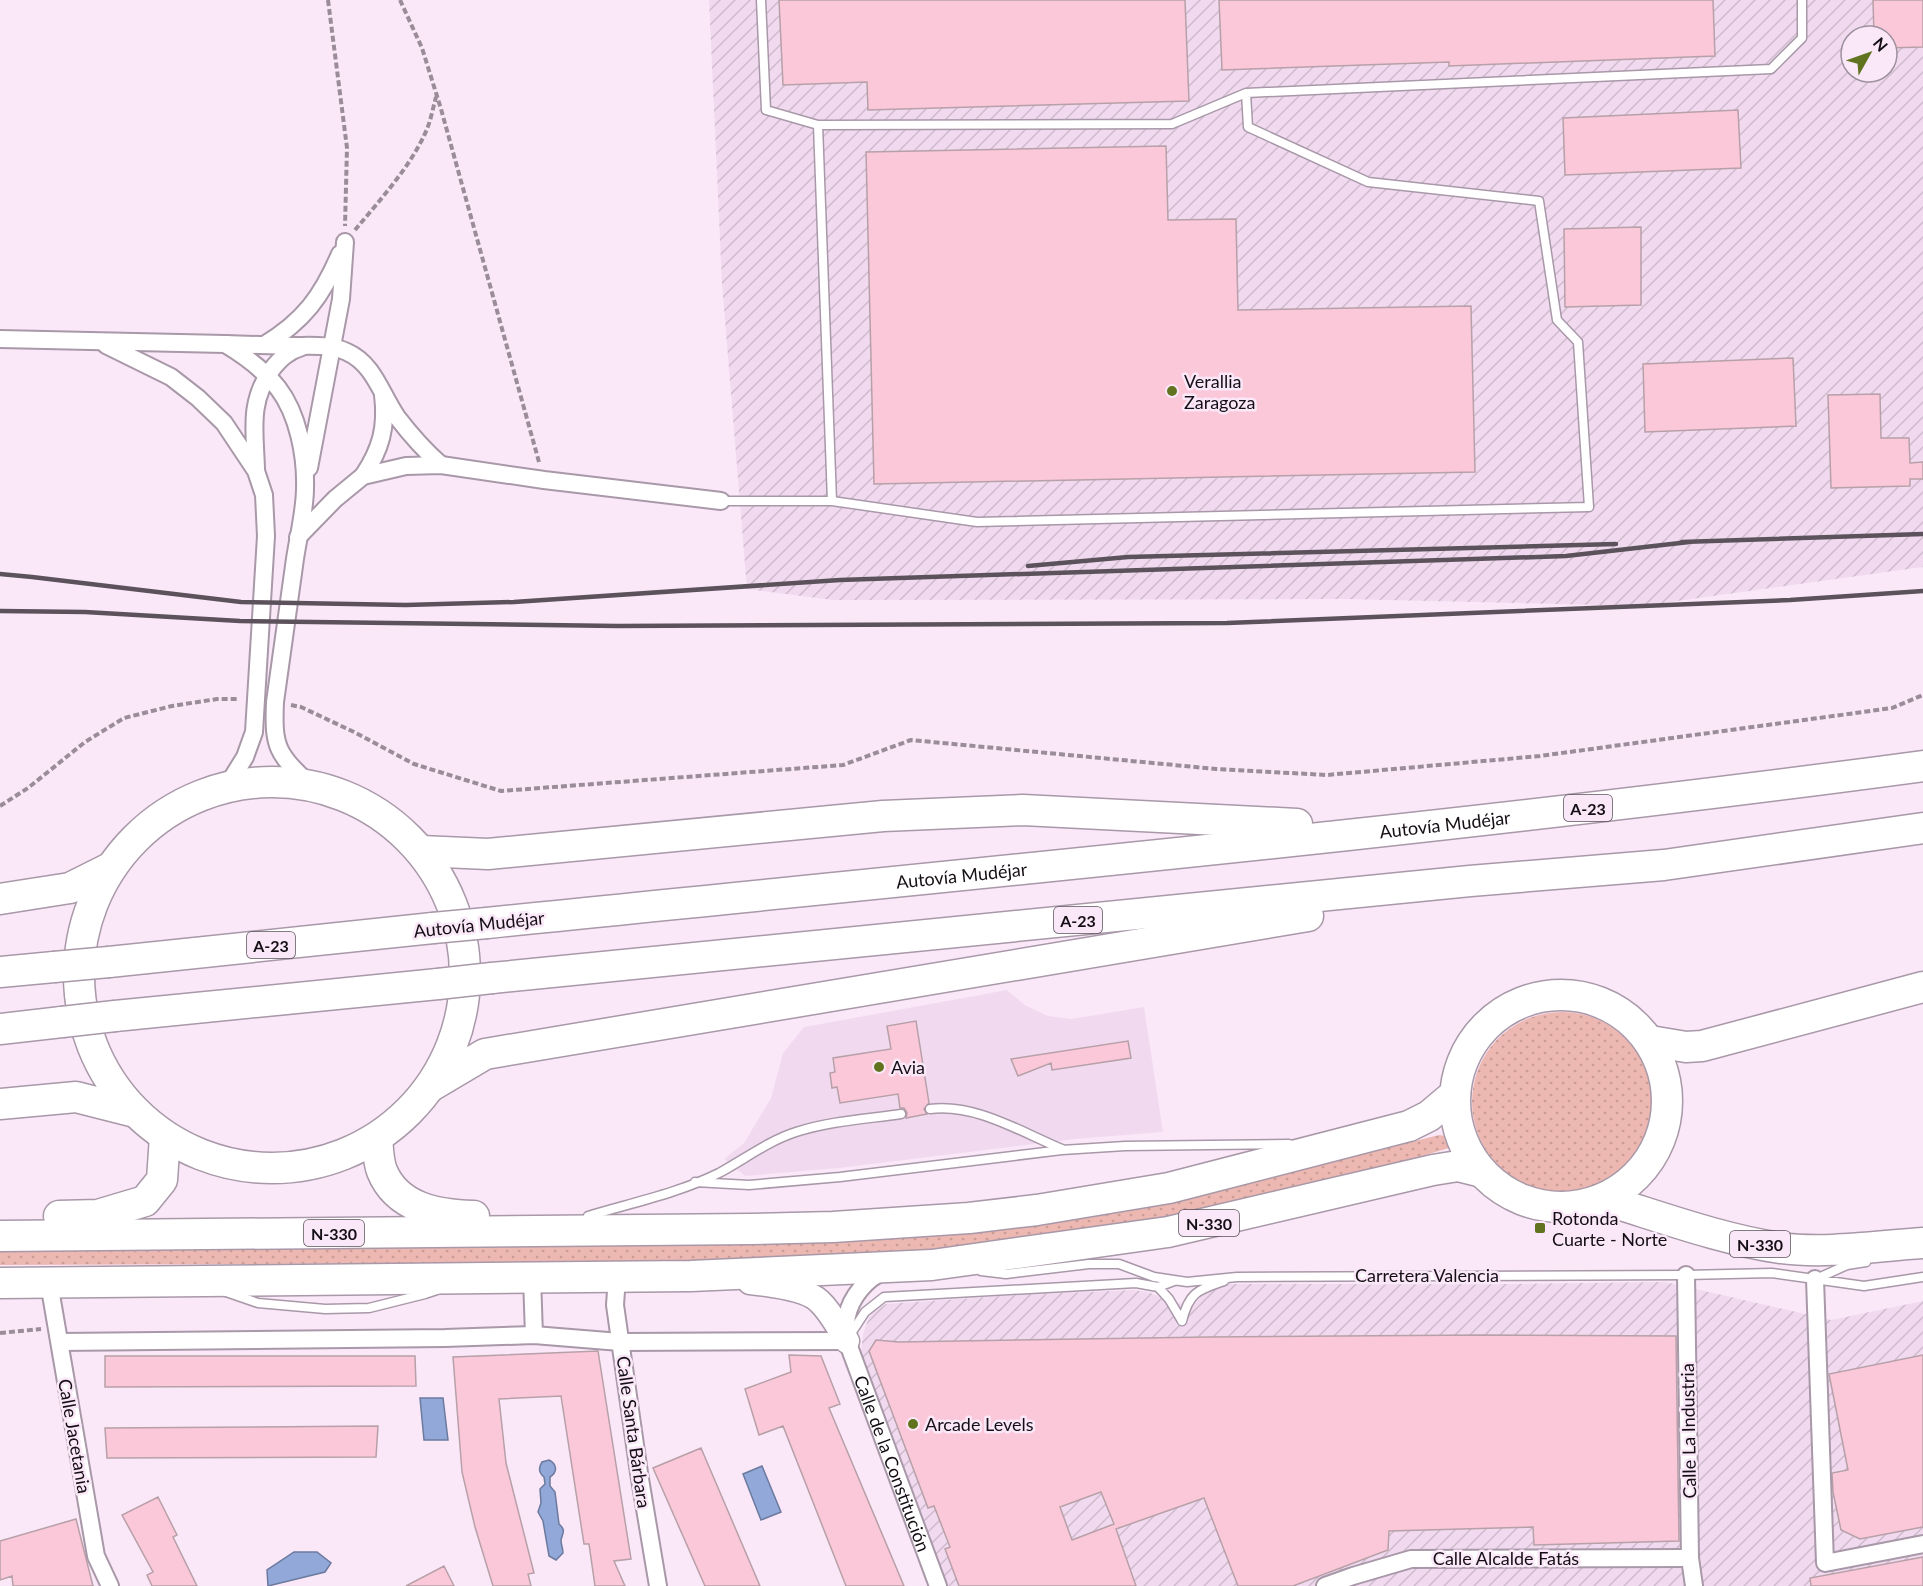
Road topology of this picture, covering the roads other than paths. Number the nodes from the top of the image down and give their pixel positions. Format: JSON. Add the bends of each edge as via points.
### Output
{"nodes":[{"id":1,"x":761,"y":0,"type":"edge"},
{"id":2,"x":1802,"y":0,"type":"edge"},
{"id":3,"x":1246,"y":93,"type":"junction"},
{"id":4,"x":818,"y":125,"type":"junction"},
{"id":5,"x":0,"y":339,"type":"edge"},
{"id":6,"x":100,"y":342,"type":"junction"},
{"id":7,"x":225,"y":344,"type":"junction"},
{"id":8,"x":264,"y":345,"type":"junction"},
{"id":9,"x":308,"y":346,"type":"junction"},
{"id":10,"x":331,"y":348,"type":"junction"},
{"id":11,"x":268,"y":376,"type":"junction"},
{"id":12,"x":383,"y":390,"type":"junction"},
{"id":13,"x":441,"y":465,"type":"junction"},
{"id":14,"x":256,"y":471,"type":"junction"},
{"id":15,"x":363,"y":476,"type":"junction"},
{"id":16,"x":305,"y":490,"type":"junction"},
{"id":17,"x":721,"y":501,"type":"joint"},
{"id":18,"x":832,"y":501,"type":"junction"},
{"id":19,"x":298,"y":537,"type":"junction"},
{"id":20,"x":1923,"y":766,"type":"edge"},
{"id":21,"x":310,"y":785,"type":"junction"},
{"id":22,"x":226,"y":786,"type":"junction"},
{"id":23,"x":1419,"y":827,"type":"junction"},
{"id":24,"x":1923,"y":828,"type":"edge"},
{"id":25,"x":421,"y":851,"type":"junction"},
{"id":26,"x":1664,"y":865,"type":"junction"},
{"id":27,"x":110,"y":868,"type":"junction"},
{"id":28,"x":0,"y":899,"type":"edge"},
{"id":29,"x":0,"y":972,"type":"edge"},
{"id":30,"x":1923,"y":987,"type":"edge"},
{"id":31,"x":0,"y":1029,"type":"edge"},
{"id":32,"x":1650,"y":1041,"type":"junction"},
{"id":33,"x":431,"y":1086,"type":"junction"},
{"id":34,"x":1455,"y":1094,"type":"junction"},
{"id":35,"x":0,"y":1104,"type":"edge"},
{"id":36,"x":930,"y":1109,"type":"dead end"},
{"id":37,"x":135,"y":1112,"type":"junction"},
{"id":38,"x":901,"y":1114,"type":"dead end"},
{"id":39,"x":165,"y":1136,"type":"junction"},
{"id":40,"x":377,"y":1138,"type":"junction"},
{"id":41,"x":1343,"y":1143,"type":"junction"},
{"id":42,"x":1062,"y":1150,"type":"junction"},
{"id":43,"x":1482,"y":1172,"type":"junction"},
{"id":44,"x":695,"y":1182,"type":"junction"},
{"id":45,"x":1602,"y":1199,"type":"junction"},
{"id":46,"x":0,"y":1216,"type":"edge"},
{"id":47,"x":588,"y":1216,"type":"junction"},
{"id":48,"x":669,"y":1230,"type":"junction"},
{"id":49,"x":0,"y":1236,"type":"edge"},
{"id":50,"x":1916,"y":1248,"type":"edge"},
{"id":51,"x":1923,"y":1249,"type":"edge"},
{"id":52,"x":1878,"y":1259,"type":"dead end"},
{"id":53,"x":933,"y":1265,"type":"junction"},
{"id":54,"x":893,"y":1267,"type":"junction"},
{"id":55,"x":964,"y":1269,"type":"dead end"},
{"id":56,"x":974,"y":1270,"type":"dead end"},
{"id":57,"x":1686,"y":1275,"type":"junction"},
{"id":58,"x":691,"y":1276,"type":"junction"},
{"id":59,"x":617,"y":1277,"type":"junction"},
{"id":60,"x":1237,"y":1277,"type":"junction"},
{"id":61,"x":1923,"y":1277,"type":"edge"},
{"id":62,"x":532,"y":1278,"type":"junction"},
{"id":63,"x":1815,"y":1279,"type":"junction"},
{"id":64,"x":1177,"y":1281,"type":"junction"},
{"id":65,"x":49,"y":1282,"type":"junction"},
{"id":66,"x":0,"y":1283,"type":"edge"},
{"id":67,"x":1158,"y":1287,"type":"junction"},
{"id":68,"x":58,"y":1335,"type":"junction"},
{"id":69,"x":534,"y":1335,"type":"junction"},
{"id":70,"x":847,"y":1341,"type":"junction"},
{"id":71,"x":620,"y":1342,"type":"junction"},
{"id":72,"x":1923,"y":1544,"type":"edge"},
{"id":73,"x":1690,"y":1558,"type":"junction"},
{"id":74,"x":110,"y":1586,"type":"edge"},
{"id":75,"x":658,"y":1586,"type":"edge"},
{"id":76,"x":938,"y":1586,"type":"edge"},
{"id":77,"x":1325,"y":1586,"type":"edge"},
{"id":78,"x":1694,"y":1586,"type":"edge"}],
"edges":[{"from":1,"to":4,"type":"lane","via":[[766,110]]},
{"from":2,"to":3,"type":"lane","via":[[1802,38],[1771,69]]},
{"from":3,"to":4,"type":"lane","via":[[1172,124]]},
{"from":3,"to":18,"type":"lane","via":[[1248,127],[1368,182],[1539,201],[1557,320],[1578,342],[1589,507],[977,522]]},
{"from":4,"to":18,"type":"lane"},
{"from":5,"to":6,"type":"street"},
{"from":6,"to":7,"type":"street"},
{"from":6,"to":14,"type":"street","via":[[171,377],[198,398],[224,423]]},
{"from":7,"to":8,"type":"street"},
{"from":7,"to":11,"type":"street"},
{"from":8,"to":9,"type":"street"},
{"from":8,"to":10,"type":"street","via":[[302,318],[327,283],[345,242],[341,299]]},
{"from":9,"to":10,"type":"street"},
{"from":9,"to":11,"type":"street","via":[[285,355]]},
{"from":10,"to":12,"type":"street","via":[[360,360]]},
{"from":10,"to":16,"type":"street"},
{"from":11,"to":14,"type":"street","via":[[255,407]]},
{"from":11,"to":16,"type":"street","via":[[288,404],[295,422]]},
{"from":12,"to":13,"type":"street","via":[[407,429]]},
{"from":12,"to":15,"type":"street","via":[[381,440]]},
{"from":13,"to":15,"type":"street","via":[[406,466]]},
{"from":13,"to":17,"type":"street"},
{"from":14,"to":22,"type":"street","via":[[266,514],[254,732],[250,747]]},
{"from":15,"to":19,"type":"street"},
{"from":16,"to":19,"type":"street"},
{"from":17,"to":18,"type":"lane"},
{"from":19,"to":21,"type":"street","via":[[273,731],[280,752]]},
{"from":20,"to":23,"type":"highway","name":"Autovía Mudéjar","number":"A-23"},
{"from":21,"to":22,"type":"highway","via":[[254,782]]},
{"from":21,"to":25,"type":"highway","via":[[331,790],[371,809]]},
{"from":22,"to":27,"type":"highway","via":[[192,798],[160,816],[133,839]]},
{"from":23,"to":25,"type":"highway","via":[[1374,821],[1294,825],[1023,810],[883,816],[488,854]]},
{"from":23,"to":29,"type":"highway","name":"Autovía Mudéjar","number":"A-23","bridge":true},
{"from":24,"to":26,"type":"highway","number":"A-23"},
{"from":25,"to":33,"type":"highway","via":[[446,890],[465,956],[459,1024],[453,1046]]},
{"from":26,"to":31,"type":"highway","number":"A-23","bridge":true,"via":[[1470,881]]},
{"from":26,"to":33,"type":"highway","via":[[1475,895],[1359,907],[485,1054]]},
{"from":27,"to":28,"type":"highway","via":[[70,888]]},
{"from":27,"to":37,"type":"highway","via":[[84,928],[78,972],[80,994],[97,1058]]},
{"from":30,"to":32,"type":"highway","via":[[1702,1046]]},
{"from":32,"to":34,"type":"highway","number":"N-330","via":[[1630,1019],[1605,1003],[1577,995],[1548,994],[1529,999],[1494,1017],[1474,1039],[1461,1065]]},
{"from":32,"to":45,"type":"highway","number":"N-330","via":[[1662,1065],[1668,1092],[1659,1144],[1645,1167],[1626,1186]]},
{"from":33,"to":40,"type":"highway","via":[[407,1114]]},
{"from":34,"to":41,"type":"highway","number":"N-330","via":[[1429,1116],[1409,1126]]},
{"from":34,"to":43,"type":"highway","number":"N-330","via":[[1463,1140]]},
{"from":35,"to":37,"type":"highway","via":[[76,1097]]},
{"from":36,"to":42,"type":"lane","via":[[947,1107],[973,1113]]},
{"from":37,"to":39,"type":"highway"},
{"from":38,"to":44,"type":"lane","via":[[797,1132]]},
{"from":39,"to":40,"type":"highway","via":[[210,1158],[258,1168],[308,1165],[332,1159]]},
{"from":39,"to":46,"type":"highway","via":[[162,1179],[145,1201],[98,1215]]},
{"from":40,"to":47,"type":"highway","via":[[381,1169],[390,1186],[422,1209],[470,1216]]},
{"from":41,"to":42,"type":"lane"},
{"from":41,"to":48,"type":"highway","number":"N-330","via":[[1169,1188],[1026,1211],[833,1227]]},
{"from":42,"to":44,"type":"lane","via":[[749,1185]]},
{"from":43,"to":45,"type":"highway","number":"N-330","via":[[1506,1191],[1534,1203],[1564,1207]]},
{"from":43,"to":53,"type":"highway","number":"N-330","via":[[1458,1166],[1433,1170],[1168,1232]]},
{"from":44,"to":47,"type":"lane"},
{"from":45,"to":50,"type":"highway","number":"N-330","via":[[1740,1240],[1782,1248]]},
{"from":47,"to":48,"type":"highway","via":[[631,1216]]},
{"from":48,"to":49,"type":"highway","number":"N-330"},
{"from":50,"to":51,"type":"lane"},
{"from":52,"to":63,"type":"lane","via":[[1847,1265]]},
{"from":53,"to":54,"type":"highway","number":"N-330"},
{"from":53,"to":55,"type":"lane"},
{"from":54,"to":58,"type":"highway","number":"N-330"},
{"from":54,"to":70,"type":"street","name":"Calle de la Constitución","via":[[875,1275],[852,1300],[846,1318]]},
{"from":56,"to":64,"type":"lane","name":"Carretera Valencia","via":[[1006,1274],[1119,1264]]},
{"from":57,"to":60,"type":"lane","name":"Carretera Valencia"},
{"from":57,"to":63,"type":"lane","name":"Carretera Valencia","via":[[1772,1273]]},
{"from":57,"to":73,"type":"street","name":"Calle La Industria"},
{"from":58,"to":59,"type":"highway","number":"N-330"},
{"from":58,"to":70,"type":"street","name":"Calle de la Constitución","via":[[774,1285],[818,1299]]},
{"from":59,"to":62,"type":"highway","number":"N-330"},
{"from":59,"to":71,"type":"street","name":"Calle Santa Bárbara","via":[[615,1305]]},
{"from":60,"to":64,"type":"lane","name":"Carretera Valencia"},
{"from":60,"to":67,"type":"lane","via":[[1197,1291],[1185,1308],[1182,1321]]},
{"from":61,"to":63,"type":"lane","name":"Carretera Valencia","via":[[1864,1286]]},
{"from":62,"to":65,"type":"highway","number":"N-330"},
{"from":62,"to":69,"type":"street"},
{"from":63,"to":72,"type":"street","via":[[1825,1563]]},
{"from":64,"to":67,"type":"lane"},
{"from":65,"to":66,"type":"highway","number":"N-330"},
{"from":65,"to":68,"type":"street","name":"Calle Jacetania"},
{"from":67,"to":70,"type":"lane","via":[[1136,1284],[884,1297],[864,1312]]},
{"from":68,"to":69,"type":"street"},
{"from":68,"to":74,"type":"street","name":"Calle Jacetania","via":[[96,1556]]},
{"from":69,"to":71,"type":"street"},
{"from":70,"to":71,"type":"street"},
{"from":70,"to":76,"type":"street","name":"Calle de la Constitución"},
{"from":71,"to":75,"type":"street","name":"Calle Santa Bárbara"},
{"from":73,"to":77,"type":"street","name":"Calle Alcalde Fatás","via":[[1411,1559]]},
{"from":73,"to":78,"type":"street","name":"Calle La Industria"}]}
